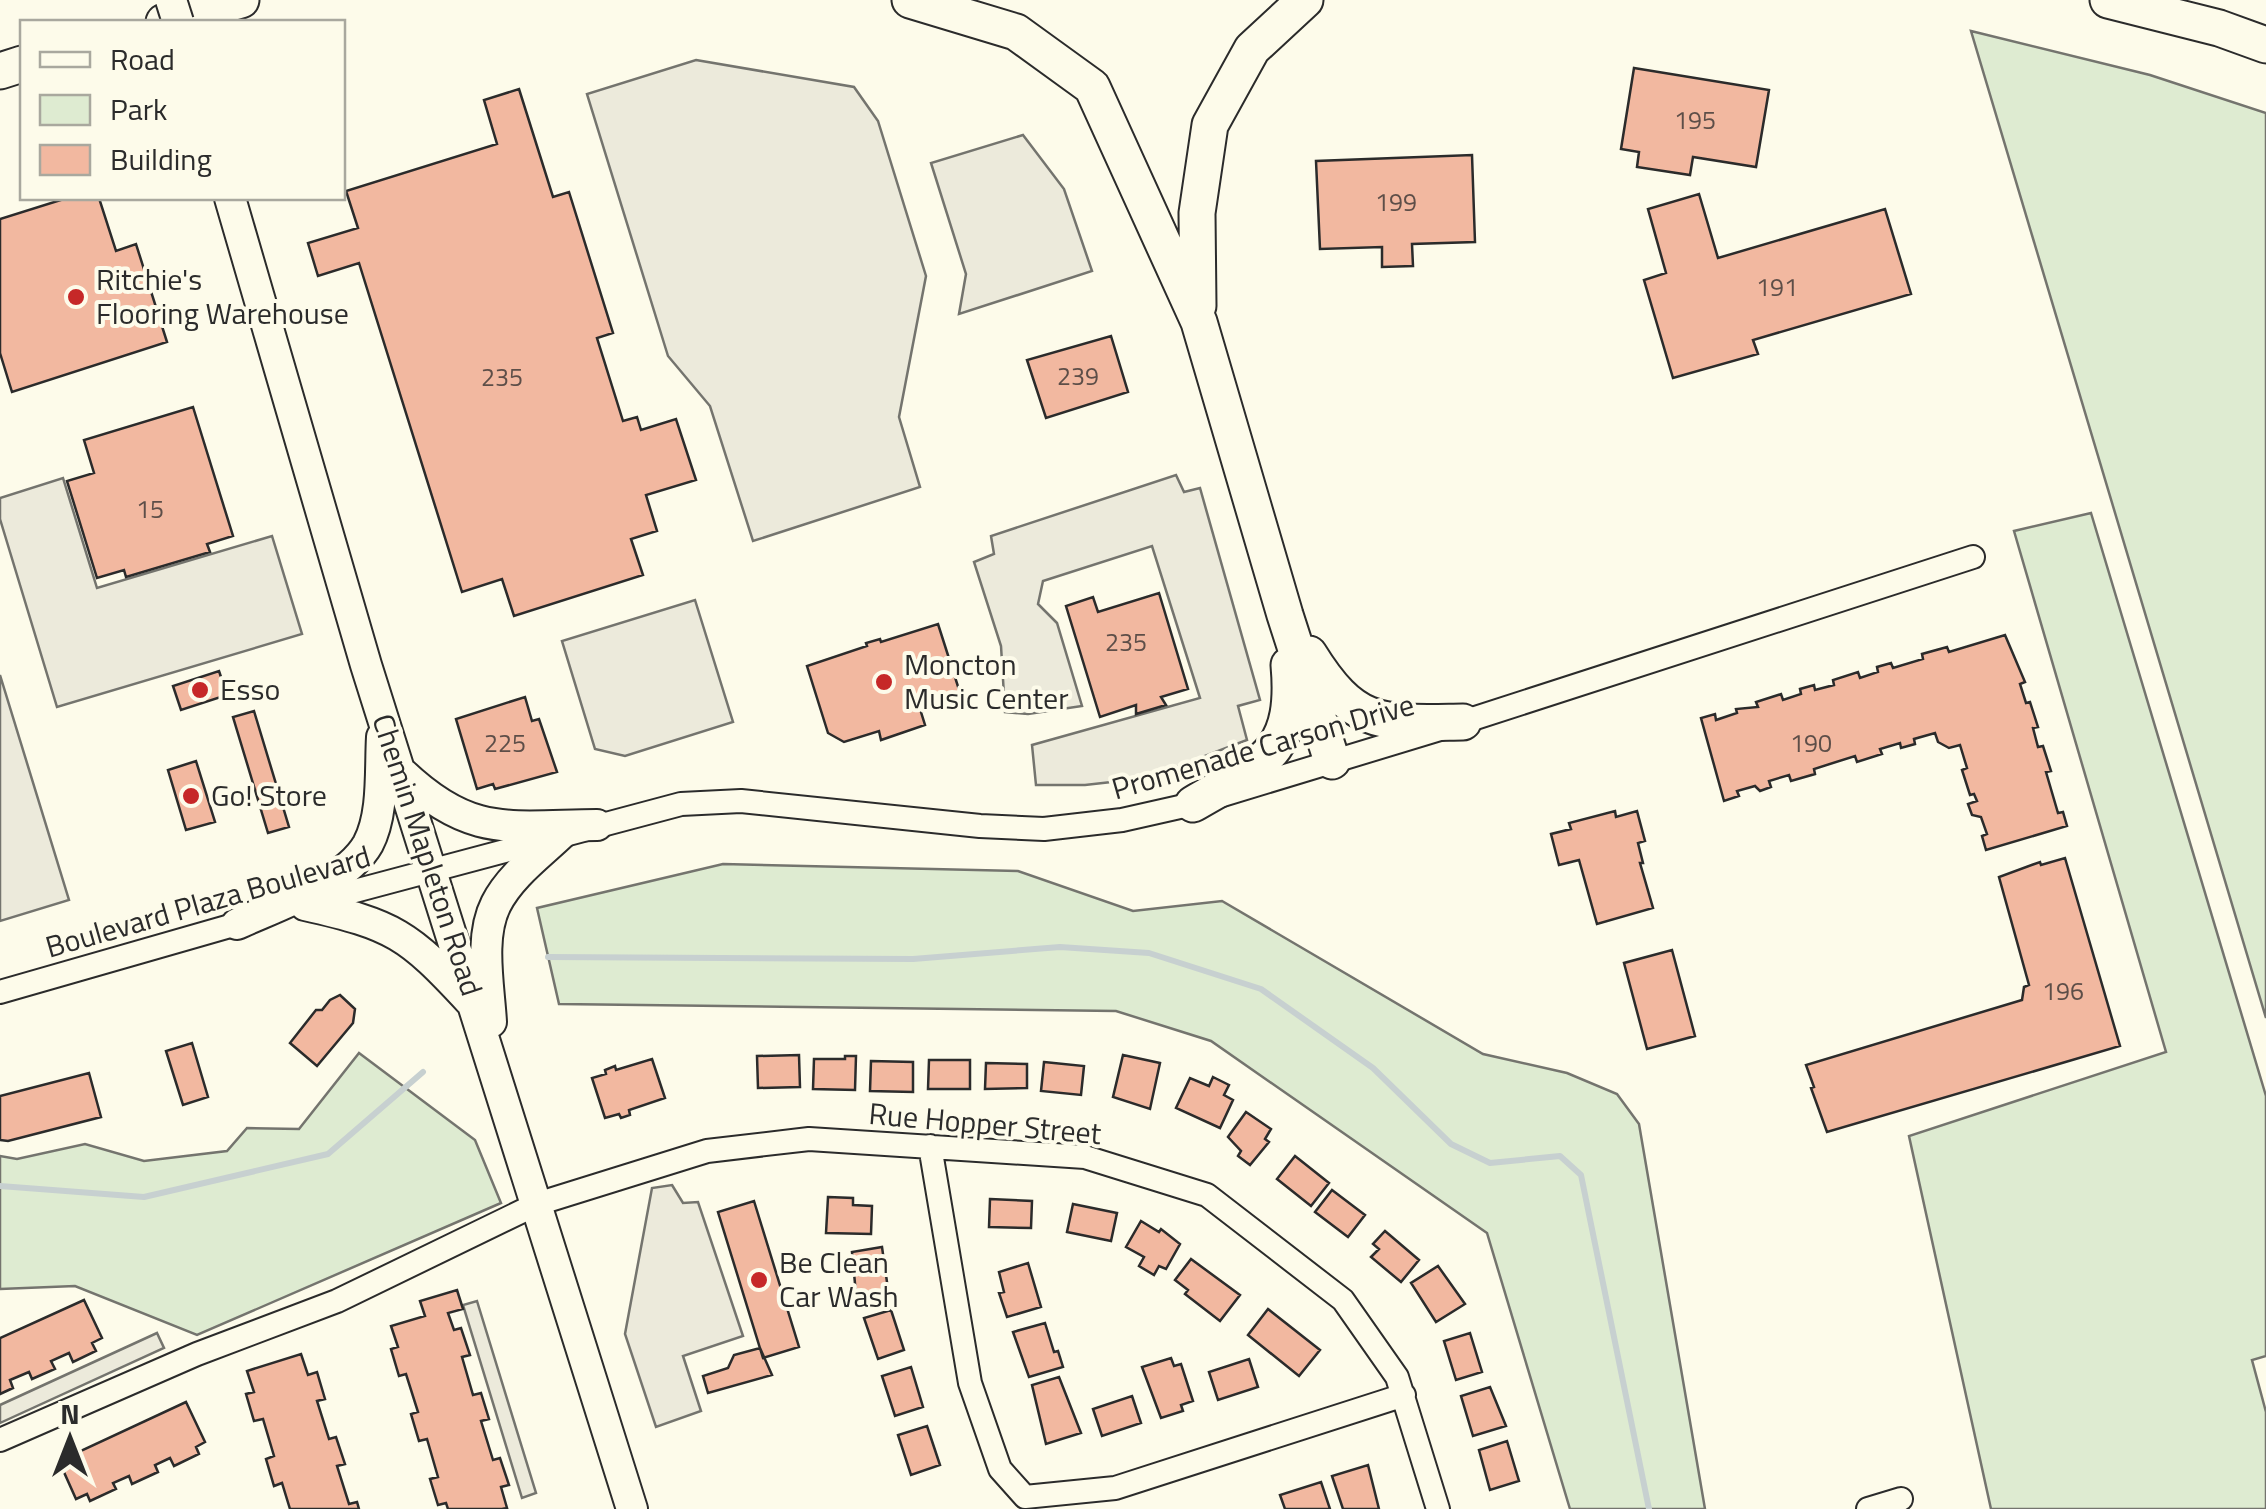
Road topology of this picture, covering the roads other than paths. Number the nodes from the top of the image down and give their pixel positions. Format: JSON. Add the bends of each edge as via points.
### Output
{"nodes":[{"id":1,"x":241,"y":0,"type":"edge"},
{"id":2,"x":910,"y":0,"type":"edge"},
{"id":3,"x":1304,"y":0,"type":"edge"},
{"id":4,"x":2108,"y":0,"type":"edge"},
{"id":5,"x":171,"y":20,"type":"edge"},
{"id":6,"x":2266,"y":46,"type":"edge"},
{"id":7,"x":231,"y":200,"type":"edge"},
{"id":8,"x":1199,"y":322,"type":"junction"},
{"id":9,"x":1972,"y":558,"type":"dead end"},
{"id":10,"x":1285,"y":614,"type":"junction"},
{"id":11,"x":383,"y":719,"type":"junction"},
{"id":12,"x":1463,"y":722,"type":"junction"},
{"id":13,"x":1332,"y":761,"type":"junction"},
{"id":14,"x":400,"y":771,"type":"junction"},
{"id":15,"x":1192,"y":804,"type":"junction"},
{"id":16,"x":596,"y":825,"type":"junction"},
{"id":17,"x":561,"y":834,"type":"junction"},
{"id":18,"x":432,"y":869,"type":"junction"},
{"id":19,"x":305,"y":904,"type":"junction"},
{"id":20,"x":237,"y":924,"type":"junction"},
{"id":21,"x":0,"y":992,"type":"edge"},
{"id":22,"x":476,"y":1008,"type":"junction"},
{"id":23,"x":494,"y":1065,"type":"junction"},
{"id":24,"x":930,"y":1146,"type":"junction"},
{"id":25,"x":537,"y":1204,"type":"junction"},
{"id":26,"x":1404,"y":1395,"type":"junction"},
{"id":27,"x":0,"y":1440,"type":"edge"},
{"id":28,"x":1901,"y":1499,"type":"dead end"},
{"id":29,"x":632,"y":1509,"type":"edge"},
{"id":30,"x":1438,"y":1509,"type":"edge"},
{"id":31,"x":1868,"y":1509,"type":"edge"}],
"edges":[{"from":1,"to":5,"type":"highway"},
{"from":2,"to":8,"type":"highway","via":[[1016,32],[1092,87]]},
{"from":3,"to":8,"type":"highway","via":[[1252,49],[1210,125],[1197,213]]},
{"from":4,"to":6,"type":"highway"},
{"from":7,"to":11,"type":"main road","name":"Chemin Mapleton Road"},
{"from":8,"to":10,"type":"highway"},
{"from":9,"to":12,"type":"street","name":"Promenade Carson Drive"},
{"from":10,"to":12,"type":"highway","via":[[1328,684],[1366,716],[1396,723]]},
{"from":10,"to":13,"type":"highway"},
{"from":10,"to":15,"type":"highway","via":[[1292,695],[1276,750]]},
{"from":11,"to":14,"type":"main road","name":"Chemin Mapleton Road"},
{"from":11,"to":20,"type":"main road","via":[[368,844],[318,887]]},
{"from":12,"to":13,"type":"street","name":"Promenade Carson Drive"},
{"from":13,"to":15,"type":"street","name":"Promenade Carson Drive"},
{"from":14,"to":16,"type":"main road","via":[[469,821]]},
{"from":14,"to":18,"type":"main road","name":"Chemin Mapleton Road"},
{"from":15,"to":16,"type":"street","name":"Promenade Carson Drive","via":[[1044,829],[740,801],[681,804]]},
{"from":16,"to":17,"type":"street","name":"Promenade Carson Drive"},
{"from":17,"to":18,"type":"street","name":"Promenade Carson Drive"},
{"from":17,"to":23,"type":"main road","via":[[495,906],[488,936]]},
{"from":18,"to":19,"type":"street","name":"Boulevard Plaza Boulevard"},
{"from":18,"to":22,"type":"main road","name":"Chemin Mapleton Road"},
{"from":19,"to":20,"type":"street","name":"Boulevard Plaza Boulevard"},
{"from":19,"to":22,"type":"main road","via":[[391,928],[429,956]]},
{"from":20,"to":21,"type":"street","name":"Boulevard Plaza Boulevard"},
{"from":22,"to":23,"type":"main road","name":"Chemin Mapleton Road"},
{"from":23,"to":25,"type":"main road","name":"Chemin Mapleton Road"},
{"from":24,"to":25,"type":"street","name":"Rue Hopper Street","via":[[809,1139],[707,1151]]},
{"from":24,"to":26,"type":"street","name":"Rue Hopper Street","via":[[1086,1157],[1207,1195],[1343,1300]]},
{"from":24,"to":26,"type":"street","via":[[970,1383],[1000,1469],[1025,1496],[1115,1488]]},
{"from":25,"to":27,"type":"street","name":"Rue Hopper Street","via":[[337,1300]]},
{"from":25,"to":29,"type":"main road","name":"Chemin Mapleton Road"},
{"from":26,"to":30,"type":"street","name":"Rue Hopper Street"},
{"from":28,"to":31,"type":"street"}]}
